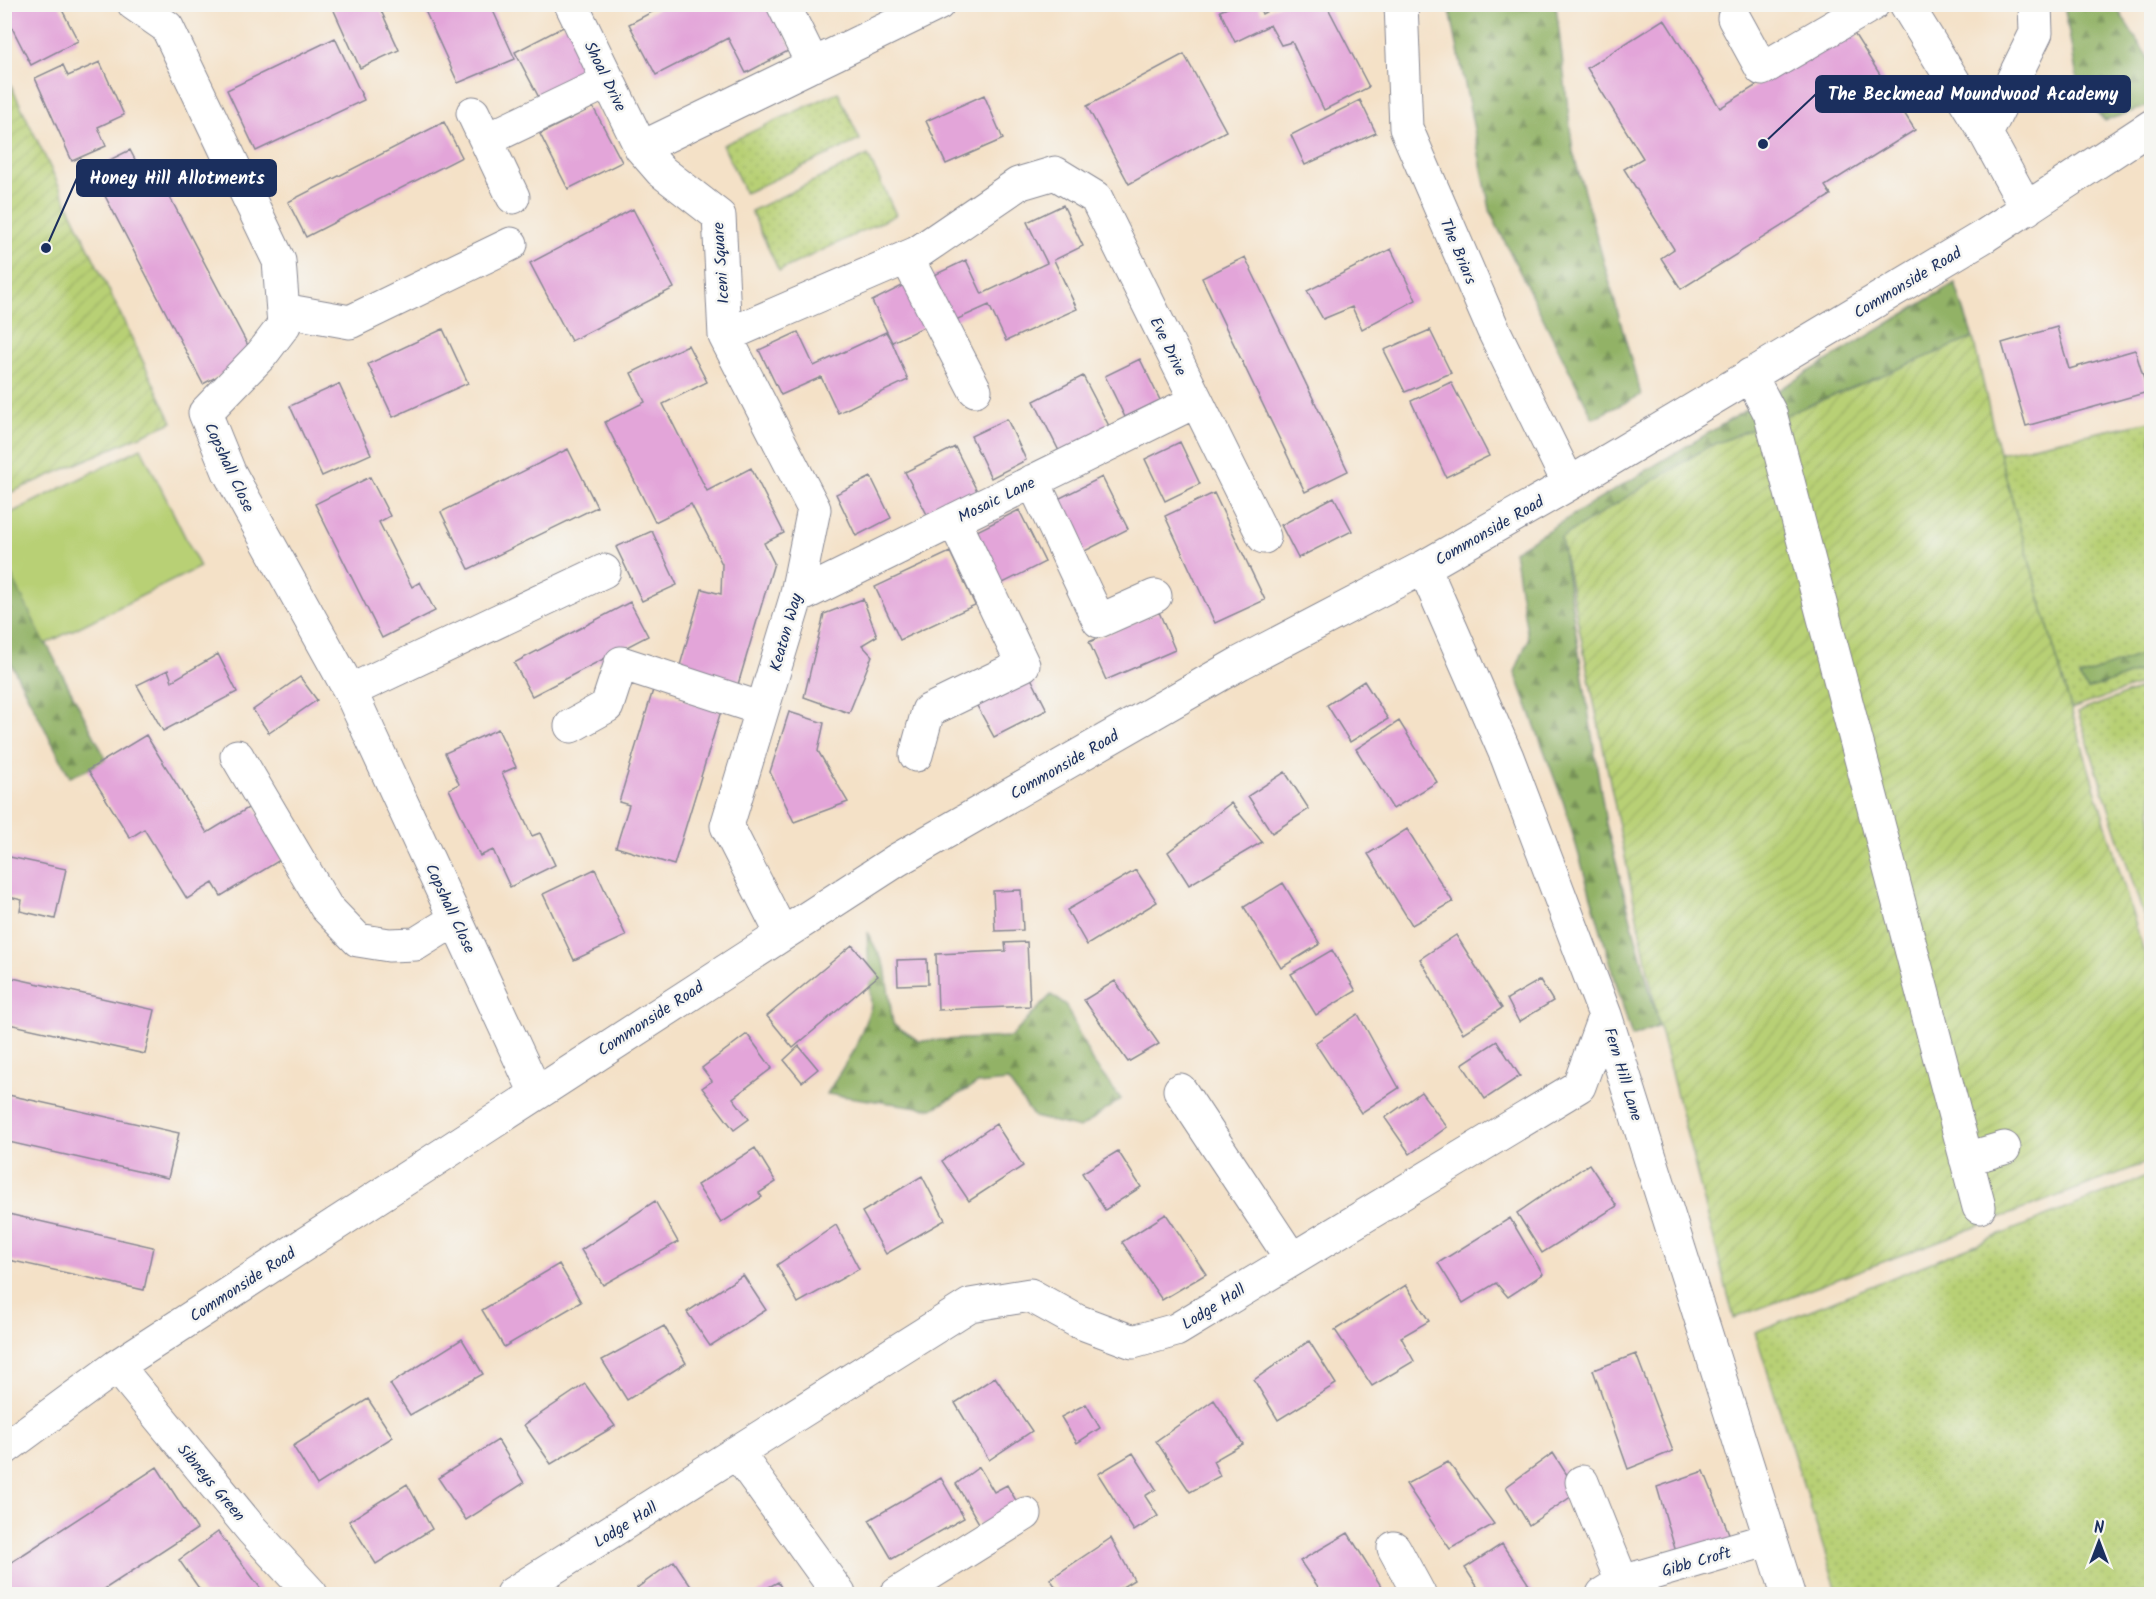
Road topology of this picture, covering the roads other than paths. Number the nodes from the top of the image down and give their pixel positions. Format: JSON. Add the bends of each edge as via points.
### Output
{"nodes":[{"id":1,"x":134,"y":4,"type":"edge"},
{"id":2,"x":571,"y":4,"type":"edge"},
{"id":3,"x":783,"y":4,"type":"edge"},
{"id":4,"x":938,"y":4,"type":"edge"},
{"id":5,"x":1401,"y":4,"type":"edge"},
{"id":6,"x":1873,"y":4,"type":"edge"},
{"id":7,"x":1906,"y":4,"type":"edge"},
{"id":8,"x":2035,"y":4,"type":"edge"},
{"id":9,"x":1734,"y":18,"type":"dead end"},
{"id":10,"x":813,"y":65,"type":"junction"},
{"id":11,"x":609,"y":81,"type":"junction"},
{"id":12,"x":2151,"y":126,"type":"edge"},
{"id":13,"x":1986,"y":134,"type":"junction"},
{"id":14,"x":641,"y":148,"type":"junction"},
{"id":15,"x":513,"y":196,"type":"dead end"},
{"id":16,"x":2027,"y":209,"type":"junction"},
{"id":17,"x":511,"y":243,"type":"dead end"},
{"id":18,"x":907,"y":258,"type":"junction"},
{"id":19,"x":283,"y":310,"type":"junction"},
{"id":20,"x":725,"y":336,"type":"junction"},
{"id":21,"x":1750,"y":375,"type":"junction"},
{"id":22,"x":975,"y":390,"type":"dead end"},
{"id":23,"x":1197,"y":401,"type":"junction"},
{"id":24,"x":1033,"y":481,"type":"junction"},
{"id":25,"x":1569,"y":484,"type":"junction"},
{"id":26,"x":954,"y":520,"type":"junction"},
{"id":27,"x":1264,"y":537,"type":"dead end"},
{"id":28,"x":1424,"y":567,"type":"junction"},
{"id":29,"x":604,"y":571,"type":"dead end"},
{"id":30,"x":1155,"y":596,"type":"dead end"},
{"id":31,"x":796,"y":598,"type":"junction"},
{"id":32,"x":351,"y":691,"type":"junction"},
{"id":33,"x":762,"y":709,"type":"junction"},
{"id":34,"x":571,"y":726,"type":"dead end"},
{"id":35,"x":916,"y":755,"type":"dead end"},
{"id":36,"x":237,"y":756,"type":"dead end"},
{"id":37,"x":456,"y":919,"type":"junction"},
{"id":38,"x":781,"y":932,"type":"junction"},
{"id":39,"x":1605,"y":1016,"type":"junction"},
{"id":40,"x":1180,"y":1090,"type":"dead end"},
{"id":41,"x":536,"y":1093,"type":"junction"},
{"id":42,"x":2004,"y":1148,"type":"dead end"},
{"id":43,"x":1966,"y":1159,"type":"junction"},
{"id":44,"x":1978,"y":1207,"type":"dead end"},
{"id":45,"x":1291,"y":1257,"type":"junction"},
{"id":46,"x":117,"y":1366,"type":"junction"},
{"id":47,"x":4,"y":1449,"type":"edge"},
{"id":48,"x":738,"y":1454,"type":"junction"},
{"id":49,"x":1582,"y":1482,"type":"dead end"},
{"id":50,"x":1025,"y":1514,"type":"dead end"},
{"id":51,"x":1770,"y":1539,"type":"junction"},
{"id":52,"x":1394,"y":1548,"type":"dead end"},
{"id":53,"x":1612,"y":1588,"type":"edge"},
{"id":54,"x":311,"y":1594,"type":"edge"},
{"id":55,"x":513,"y":1594,"type":"edge"},
{"id":56,"x":839,"y":1594,"type":"edge"},
{"id":57,"x":897,"y":1594,"type":"edge"},
{"id":58,"x":1419,"y":1594,"type":"edge"},
{"id":59,"x":1788,"y":1594,"type":"edge"}],
"edges":[{"from":1,"to":19,"type":"street","name":"Copshall Close","via":[[167,27],[279,261]]},
{"from":2,"to":11,"type":"street","name":"Shoal Drive"},
{"from":3,"to":10,"type":"street"},
{"from":4,"to":10,"type":"street"},
{"from":5,"to":25,"type":"street","name":"The Briars","via":[[1406,128],[1493,329]]},
{"from":6,"to":9,"type":"street","via":[[1762,69]]},
{"from":7,"to":13,"type":"street"},
{"from":8,"to":13,"type":"street","via":[[2036,33]]},
{"from":10,"to":14,"type":"street"},
{"from":11,"to":14,"type":"street","name":"Shoal Drive"},
{"from":11,"to":15,"type":"street","via":[[480,127]]},
{"from":12,"to":16,"type":"street","name":"Commonside Road"},
{"from":13,"to":16,"type":"street"},
{"from":14,"to":20,"type":"street","name":"Iceni Square","via":[[661,171],[719,216]]},
{"from":16,"to":21,"type":"street","name":"Commonside Road"},
{"from":17,"to":19,"type":"street","via":[[350,322]]},
{"from":18,"to":20,"type":"street"},
{"from":18,"to":22,"type":"street"},
{"from":18,"to":23,"type":"street","name":"Eve Drive","via":[[1018,184],[1055,173],[1096,198]]},
{"from":19,"to":32,"type":"street","name":"Copshall Close","via":[[284,325],[262,354],[205,413],[229,472]]},
{"from":20,"to":31,"type":"street","name":"Keaton Way","via":[[814,509]]},
{"from":21,"to":25,"type":"street","name":"Commonside Road"},
{"from":21,"to":43,"type":"street","via":[[1770,413]]},
{"from":23,"to":24,"type":"street","name":"Mosaic Lane"},
{"from":23,"to":27,"type":"street","name":"Eve Drive"},
{"from":24,"to":26,"type":"street","name":"Mosaic Lane"},
{"from":24,"to":30,"type":"street","via":[[1099,621]]},
{"from":25,"to":28,"type":"street","name":"Commonside Road"},
{"from":26,"to":31,"type":"street","name":"Mosaic Lane"},
{"from":26,"to":35,"type":"street","via":[[1023,665],[928,711]]},
{"from":28,"to":38,"type":"street","name":"Commonside Road","via":[[1230,669],[897,860]]},
{"from":28,"to":39,"type":"street","name":"Fern Hill Lane","via":[[1507,757]]},
{"from":29,"to":32,"type":"street"},
{"from":31,"to":33,"type":"street","name":"Keaton Way"},
{"from":32,"to":37,"type":"street","name":"Copshall Close"},
{"from":33,"to":34,"type":"street","via":[[621,663],[607,706]]},
{"from":33,"to":38,"type":"street","name":"Keaton Way","via":[[727,826]]},
{"from":36,"to":37,"type":"street","via":[[326,907],[358,940],[416,944]]},
{"from":37,"to":41,"type":"street","name":"Copshall Close"},
{"from":38,"to":41,"type":"street","name":"Commonside Road"},
{"from":39,"to":45,"type":"street","name":"Lodge Hall","via":[[1578,1086]]},
{"from":39,"to":51,"type":"street","name":"Fern Hill Lane"},
{"from":40,"to":45,"type":"street"},
{"from":41,"to":46,"type":"street","name":"Commonside Road"},
{"from":42,"to":43,"type":"street"},
{"from":43,"to":44,"type":"street"},
{"from":45,"to":48,"type":"street","name":"Lodge Hall","via":[[1176,1330],[1133,1342],[1077,1321],[1030,1296],[970,1305]]},
{"from":46,"to":47,"type":"street","name":"Commonside Road"},
{"from":46,"to":54,"type":"street","name":"Sibneys Green","via":[[252,1530]]},
{"from":48,"to":55,"type":"street","name":"Lodge Hall"},
{"from":48,"to":56,"type":"street"},
{"from":49,"to":53,"type":"street","name":"Gibb Croft"},
{"from":50,"to":57,"type":"street"},
{"from":51,"to":53,"type":"street","name":"Gibb Croft"},
{"from":51,"to":59,"type":"street","name":"Fern Hill Lane"},
{"from":52,"to":58,"type":"street"}]}
